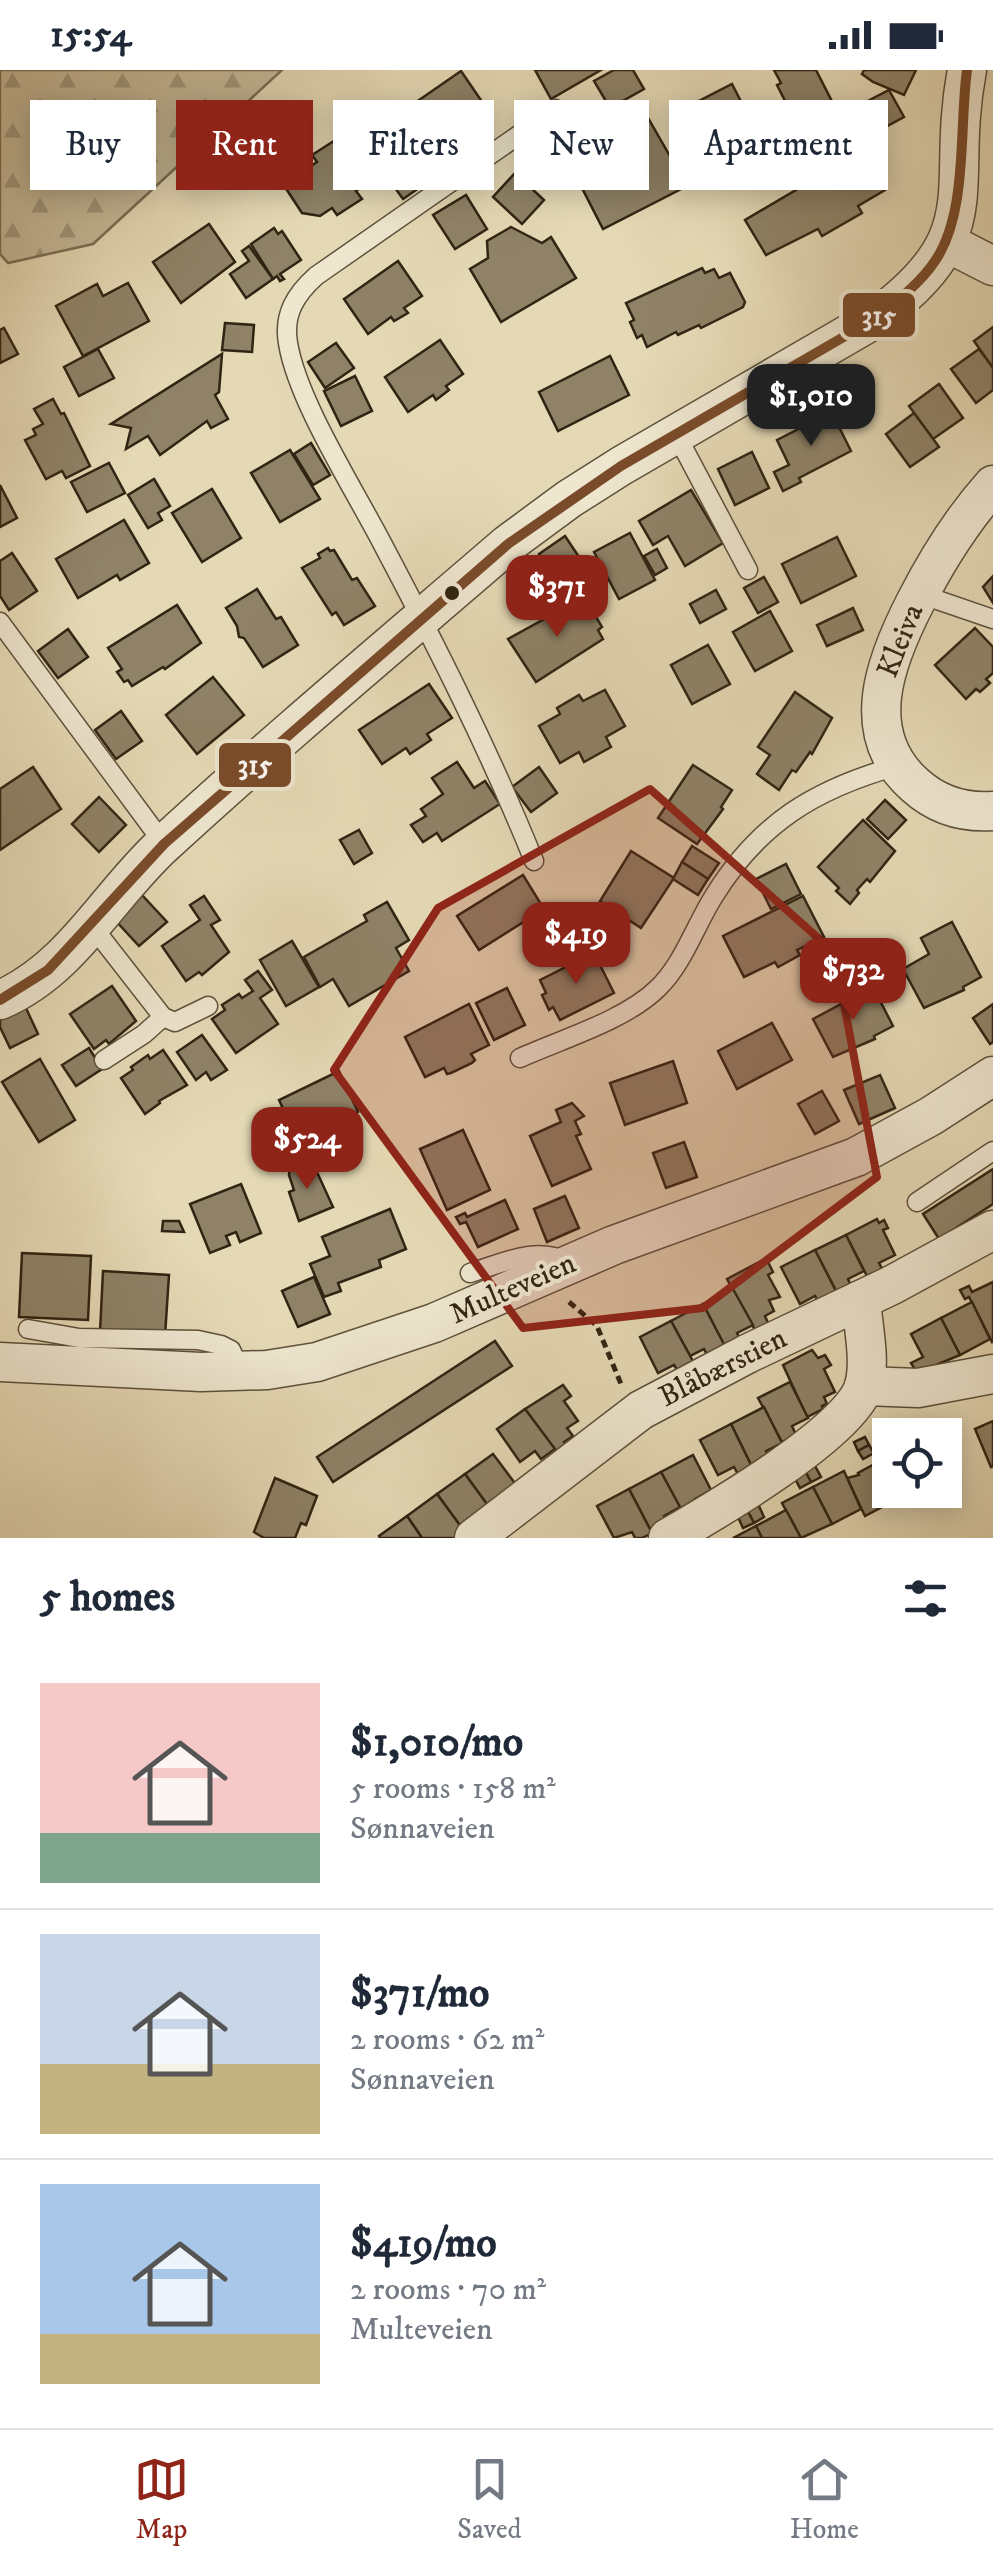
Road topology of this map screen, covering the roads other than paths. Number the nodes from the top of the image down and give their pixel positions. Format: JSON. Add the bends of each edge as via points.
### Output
{"nodes":[{"id":1,"x":967,"y":70,"type":"edge"},
{"id":2,"x":514,"y":138,"type":"edge"},
{"id":3,"x":948,"y":242,"type":"junction"},
{"id":4,"x":993,"y":266,"type":"edge"},
{"id":5,"x":676,"y":434,"type":"junction"},
{"id":6,"x":993,"y":485,"type":"edge"},
{"id":7,"x":748,"y":570,"type":"dead end"},
{"id":8,"x":920,"y":594,"type":"junction"},
{"id":9,"x":422,"y":618,"type":"junction"},
{"id":10,"x":993,"y":619,"type":"edge"},
{"id":11,"x":0,"y":622,"type":"edge"},
{"id":12,"x":897,"y":766,"type":"junction"},
{"id":13,"x":993,"y":811,"type":"edge"},
{"id":14,"x":164,"y":844,"type":"junction"},
{"id":15,"x":534,"y":861,"type":"dead end"},
{"id":16,"x":88,"y":929,"type":"junction"},
{"id":17,"x":0,"y":1000,"type":"edge"},
{"id":18,"x":208,"y":1006,"type":"dead end"},
{"id":19,"x":163,"y":1017,"type":"junction"},
{"id":20,"x":520,"y":1058,"type":"dead end"},
{"id":21,"x":104,"y":1060,"type":"dead end"},
{"id":22,"x":993,"y":1076,"type":"edge"},
{"id":23,"x":993,"y":1151,"type":"edge"},
{"id":24,"x":917,"y":1202,"type":"dead end"},
{"id":25,"x":993,"y":1230,"type":"edge"},
{"id":26,"x":470,"y":1273,"type":"dead end"},
{"id":27,"x":568,"y":1281,"type":"junction"},
{"id":28,"x":862,"y":1300,"type":"junction"},
{"id":29,"x":28,"y":1329,"type":"dead end"},
{"id":30,"x":0,"y":1362,"type":"edge"},
{"id":31,"x":241,"y":1371,"type":"junction"},
{"id":32,"x":993,"y":1374,"type":"edge"},
{"id":33,"x":864,"y":1386,"type":"junction"},
{"id":34,"x":474,"y":1538,"type":"edge"},
{"id":35,"x":668,"y":1538,"type":"edge"}],
"edges":[{"from":1,"to":3,"type":"street","via":[[958,201]]},
{"from":2,"to":9,"type":"lane","via":[[316,276],[288,318],[288,346],[306,394]]},
{"from":3,"to":4,"type":"street"},
{"from":3,"to":5,"type":"street","via":[[929,272],[872,320]]},
{"from":5,"to":7,"type":"lane"},
{"from":5,"to":9,"type":"street","via":[[569,498]]},
{"from":6,"to":8,"type":"street","name":"Kleiva","via":[[947,542]]},
{"from":8,"to":10,"type":"lane"},
{"from":8,"to":12,"type":"street","name":"Kleiva","via":[[888,661],[880,698],[883,734]]},
{"from":9,"to":14,"type":"street"},
{"from":9,"to":15,"type":"lane"},
{"from":11,"to":14,"type":"lane"},
{"from":12,"to":13,"type":"street","via":[[947,806]]},
{"from":12,"to":20,"type":"lane","via":[[843,783],[778,820],[732,869],[670,972],[646,999]]},
{"from":14,"to":16,"type":"street"},
{"from":16,"to":17,"type":"street","via":[[42,977]]},
{"from":16,"to":19,"type":"lane"},
{"from":18,"to":19,"type":"lane","via":[[174,1022]]},
{"from":19,"to":21,"type":"lane"},
{"from":22,"to":27,"type":"street","name":"Multeveien","via":[[856,1157]]},
{"from":23,"to":24,"type":"lane"},
{"from":25,"to":28,"type":"street","name":"Blåbærstien"},
{"from":26,"to":27,"type":"lane","via":[[552,1254]]},
{"from":27,"to":31,"type":"street","name":"Multeveien","via":[[362,1349],[289,1368]]},
{"from":28,"to":33,"type":"street"},
{"from":28,"to":34,"type":"street","name":"Blåbærstien","via":[[641,1410]]},
{"from":29,"to":31,"type":"lane","via":[[79,1338],[221,1344]]},
{"from":30,"to":31,"type":"street","name":"Multeveien"},
{"from":32,"to":33,"type":"street","via":[[918,1388]]},
{"from":33,"to":35,"type":"street","via":[[822,1436]]}]}
